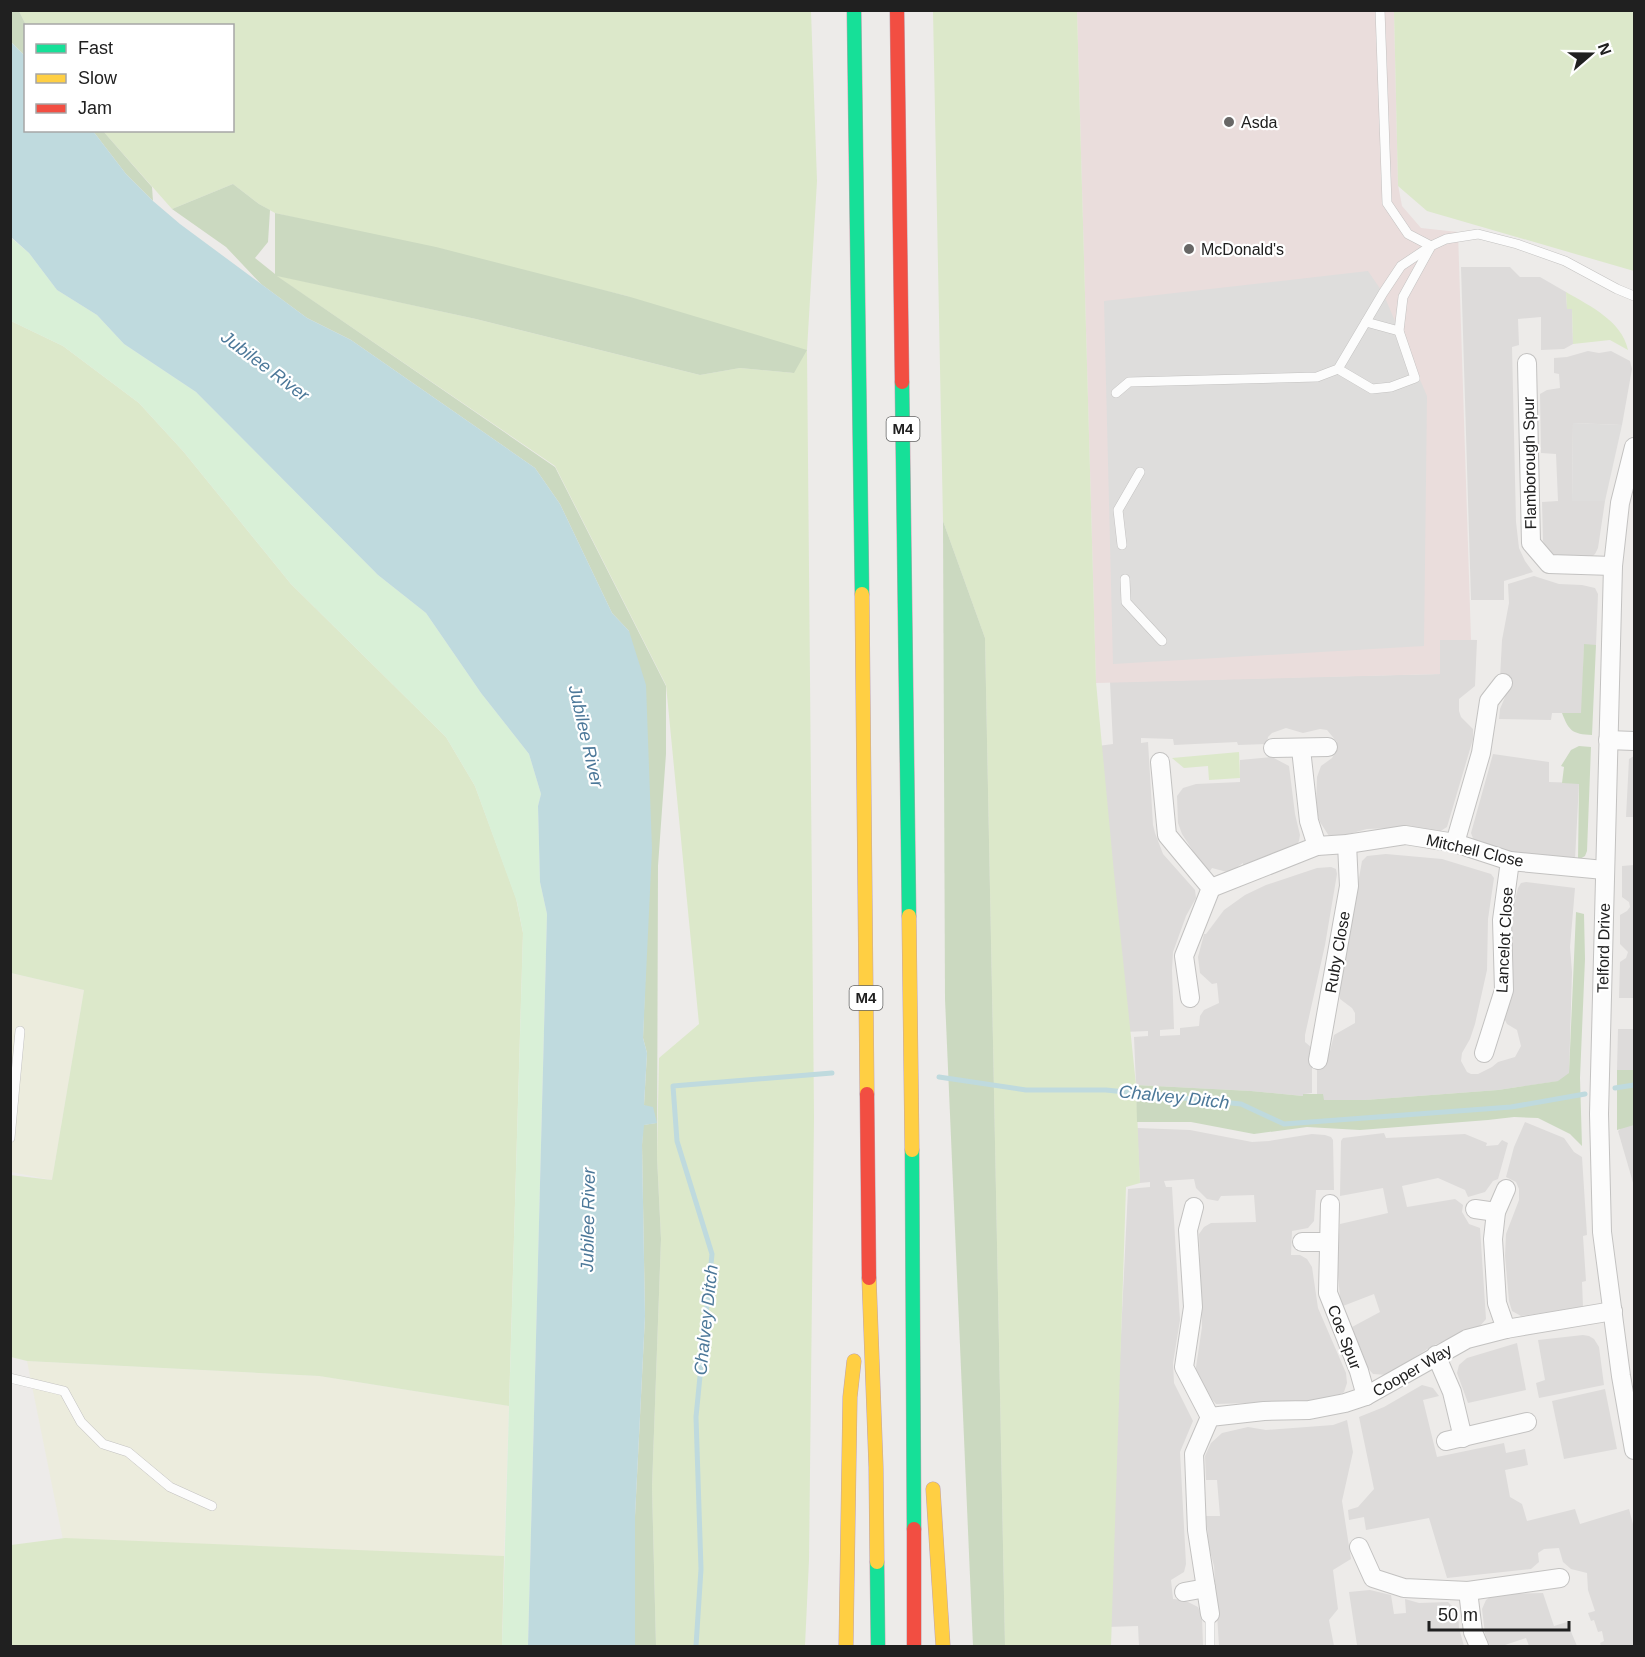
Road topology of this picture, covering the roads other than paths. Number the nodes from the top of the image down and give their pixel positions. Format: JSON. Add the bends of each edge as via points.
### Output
{"nodes":[{"id":1,"x":854,"y":10,"type":"edge"},
{"id":2,"x":897,"y":10,"type":"edge"},
{"id":3,"x":1380,"y":10,"type":"edge"},
{"id":4,"x":1431,"y":246,"type":"junction"},
{"id":5,"x":1635,"y":296,"type":"edge"},
{"id":6,"x":1366,"y":322,"type":"junction"},
{"id":7,"x":1399,"y":331,"type":"junction"},
{"id":8,"x":1527,"y":363,"type":"dead end"},
{"id":9,"x":1338,"y":369,"type":"junction"},
{"id":10,"x":1116,"y":393,"type":"dead end"},
{"id":11,"x":1635,"y":447,"type":"edge"},
{"id":12,"x":1140,"y":472,"type":"dead end"},
{"id":13,"x":1122,"y":545,"type":"dead end"},
{"id":14,"x":1613,"y":566,"type":"junction"},
{"id":15,"x":1125,"y":579,"type":"dead end"},
{"id":16,"x":1161,"y":641,"type":"dead end"},
{"id":17,"x":1503,"y":683,"type":"dead end"},
{"id":18,"x":1608,"y":740,"type":"junction"},
{"id":19,"x":1635,"y":741,"type":"edge"},
{"id":20,"x":1328,"y":747,"type":"dead end"},
{"id":21,"x":1273,"y":748,"type":"dead end"},
{"id":22,"x":1300,"y":748,"type":"junction"},
{"id":23,"x":1160,"y":762,"type":"dead end"},
{"id":24,"x":1455,"y":843,"type":"junction"},
{"id":25,"x":1347,"y":844,"type":"junction"},
{"id":26,"x":1317,"y":846,"type":"junction"},
{"id":27,"x":1510,"y":861,"type":"junction"},
{"id":28,"x":1604,"y":870,"type":"junction"},
{"id":29,"x":1210,"y":888,"type":"junction"},
{"id":30,"x":1191,"y":998,"type":"dead end"},
{"id":31,"x":20,"y":1031,"type":"dead end"},
{"id":32,"x":1484,"y":1053,"type":"dead end"},
{"id":33,"x":1318,"y":1060,"type":"dead end"},
{"id":34,"x":10,"y":1138,"type":"edge"},
{"id":35,"x":1506,"y":1188,"type":"dead end"},
{"id":36,"x":1330,"y":1204,"type":"dead end"},
{"id":37,"x":1194,"y":1208,"type":"dead end"},
{"id":38,"x":1475,"y":1209,"type":"dead end"},
{"id":39,"x":1496,"y":1212,"type":"junction"},
{"id":40,"x":868,"y":1241,"type":"junction"},
{"id":41,"x":1302,"y":1242,"type":"dead end"},
{"id":42,"x":1329,"y":1242,"type":"junction"},
{"id":43,"x":914,"y":1287,"type":"junction"},
{"id":44,"x":1613,"y":1311,"type":"junction"},
{"id":45,"x":1506,"y":1329,"type":"junction"},
{"id":46,"x":858,"y":1330,"type":"dead end"},
{"id":47,"x":855,"y":1352,"type":"dead end"},
{"id":48,"x":1436,"y":1355,"type":"junction"},
{"id":49,"x":10,"y":1378,"type":"edge"},
{"id":50,"x":1366,"y":1396,"type":"junction"},
{"id":51,"x":1210,"y":1417,"type":"junction"},
{"id":52,"x":1527,"y":1422,"type":"dead end"},
{"id":53,"x":927,"y":1428,"type":"dead end"},
{"id":54,"x":1635,"y":1450,"type":"edge"},
{"id":55,"x":932,"y":1475,"type":"dead end"},
{"id":56,"x":212,"y":1506,"type":"dead end"},
{"id":57,"x":1359,"y":1547,"type":"dead end"},
{"id":58,"x":1560,"y":1578,"type":"dead end"},
{"id":59,"x":1206,"y":1588,"type":"junction"},
{"id":60,"x":1468,"y":1591,"type":"junction"},
{"id":61,"x":1184,"y":1592,"type":"dead end"},
{"id":62,"x":1209,"y":1614,"type":"joint"},
{"id":63,"x":846,"y":1647,"type":"edge"},
{"id":64,"x":878,"y":1647,"type":"edge"},
{"id":65,"x":914,"y":1647,"type":"edge"},
{"id":66,"x":943,"y":1647,"type":"edge"},
{"id":67,"x":1210,"y":1647,"type":"edge"},
{"id":68,"x":1479,"y":1647,"type":"edge"}],
"edges":[{"from":1,"to":40,"type":"highway","number":"M4"},
{"from":2,"to":43,"type":"highway","number":"M4"},
{"from":3,"to":4,"type":"lane","via":[[1387,203],[1408,234]]},
{"from":4,"to":5,"type":"lane","via":[[1446,239],[1478,234],[1565,261]]},
{"from":4,"to":6,"type":"lane","via":[[1401,266]]},
{"from":4,"to":7,"type":"lane","via":[[1403,297]]},
{"from":6,"to":7,"type":"lane"},
{"from":6,"to":9,"type":"lane"},
{"from":7,"to":9,"type":"lane","via":[[1415,378],[1372,389]]},
{"from":8,"to":14,"type":"street","name":"Flamborough Spur","via":[[1531,543],[1548,564]]},
{"from":9,"to":10,"type":"lane","via":[[1317,377],[1129,382]]},
{"from":11,"to":14,"type":"street","name":"Telford Drive","via":[[1620,503]]},
{"from":12,"to":13,"type":"lane","via":[[1118,510]]},
{"from":14,"to":18,"type":"street","name":"Telford Drive"},
{"from":15,"to":16,"type":"lane","via":[[1125,602]]},
{"from":17,"to":24,"type":"street","via":[[1488,701],[1481,753]]},
{"from":18,"to":19,"type":"street"},
{"from":18,"to":28,"type":"street","name":"Telford Drive"},
{"from":20,"to":22,"type":"street"},
{"from":21,"to":22,"type":"street"},
{"from":22,"to":26,"type":"street","via":[[1309,821]]},
{"from":23,"to":29,"type":"street","via":[[1167,835]]},
{"from":24,"to":25,"type":"street","name":"Mitchell Close","via":[[1406,835]]},
{"from":24,"to":27,"type":"street","name":"Mitchell Close"},
{"from":25,"to":26,"type":"street","name":"Mitchell Close"},
{"from":25,"to":33,"type":"street","name":"Ruby Close","via":[[1349,886]]},
{"from":26,"to":29,"type":"street","name":"Mitchell Close"},
{"from":27,"to":28,"type":"street","name":"Mitchell Close"},
{"from":27,"to":32,"type":"street","name":"Lancelot Close","via":[[1502,921],[1504,990]]},
{"from":28,"to":44,"type":"street","name":"Telford Drive","via":[[1599,1114],[1602,1232]]},
{"from":29,"to":30,"type":"street","via":[[1184,956]]},
{"from":31,"to":34,"type":"lane"},
{"from":35,"to":39,"type":"street"},
{"from":36,"to":42,"type":"street","name":"Coe Spur"},
{"from":37,"to":51,"type":"street","via":[[1188,1230],[1192,1307],[1184,1367]]},
{"from":38,"to":39,"type":"street"},
{"from":39,"to":45,"type":"street","via":[[1493,1239],[1497,1303]]},
{"from":40,"to":46,"type":"highway","number":"M4"},
{"from":40,"to":64,"type":"highway","number":"M4"},
{"from":41,"to":42,"type":"street"},
{"from":42,"to":50,"type":"street","name":"Coe Spur","via":[[1328,1293]]},
{"from":43,"to":53,"type":"highway","number":"M4"},
{"from":43,"to":65,"type":"highway","number":"M4"},
{"from":44,"to":45,"type":"street","name":"Cooper Way"},
{"from":44,"to":54,"type":"street","name":"Telford Drive"},
{"from":45,"to":48,"type":"street","name":"Cooper Way","via":[[1467,1339]]},
{"from":47,"to":63,"type":"highway","via":[[850,1397]]},
{"from":48,"to":50,"type":"street","name":"Cooper Way"},
{"from":48,"to":52,"type":"street","via":[[1452,1392],[1454,1440]]},
{"from":49,"to":56,"type":"lane","via":[[64,1391],[81,1422],[104,1443],[128,1452],[170,1487]]},
{"from":50,"to":51,"type":"street","name":"Cooper Way","via":[[1309,1410]]},
{"from":51,"to":59,"type":"street","via":[[1194,1454],[1197,1530]]},
{"from":55,"to":66,"type":"highway"},
{"from":57,"to":60,"type":"street","via":[[1373,1578],[1404,1588]]},
{"from":58,"to":60,"type":"street"},
{"from":59,"to":61,"type":"street"},
{"from":59,"to":62,"type":"street"},
{"from":60,"to":68,"type":"street"},
{"from":62,"to":67,"type":"lane"}]}
